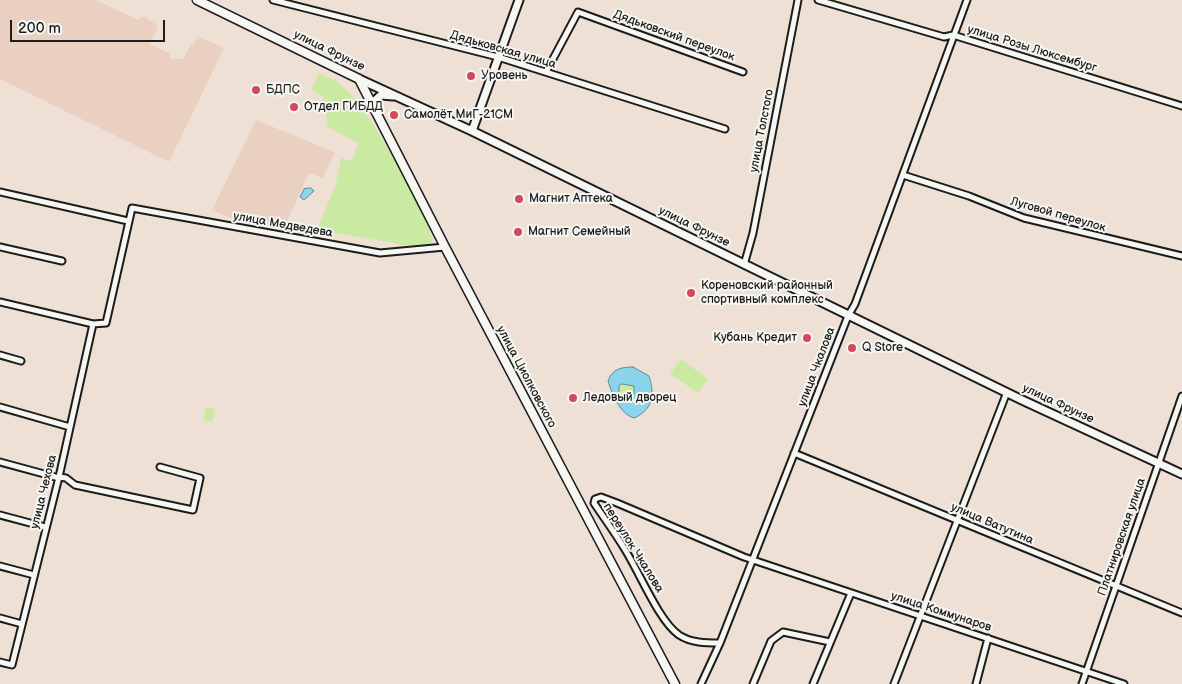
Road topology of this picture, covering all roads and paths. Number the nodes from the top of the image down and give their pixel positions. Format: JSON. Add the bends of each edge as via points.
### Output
{"nodes":[{"id":1,"x":197,"y":0,"type":"edge"},
{"id":2,"x":273,"y":0,"type":"edge"},
{"id":3,"x":299,"y":0,"type":"edge"},
{"id":4,"x":520,"y":0,"type":"edge"},
{"id":5,"x":798,"y":0,"type":"edge"},
{"id":6,"x":818,"y":0,"type":"edge"},
{"id":7,"x":967,"y":0,"type":"edge"},
{"id":8,"x":297,"y":6,"type":"junction"},
{"id":9,"x":953,"y":35,"type":"junction"},
{"id":10,"x":498,"y":57,"type":"junction"},
{"id":11,"x":546,"y":72,"type":"junction"},
{"id":12,"x":743,"y":72,"type":"dead end"},
{"id":13,"x":360,"y":79,"type":"junction"},
{"id":14,"x":398,"y":96,"type":"junction"},
{"id":15,"x":372,"y":103,"type":"junction"},
{"id":16,"x":1182,"y":106,"type":"edge"},
{"id":17,"x":725,"y":129,"type":"dead end"},
{"id":18,"x":472,"y":131,"type":"junction"},
{"id":19,"x":903,"y":175,"type":"junction"},
{"id":20,"x":0,"y":192,"type":"edge"},
{"id":21,"x":128,"y":221,"type":"junction"},
{"id":22,"x":0,"y":247,"type":"edge"},
{"id":23,"x":445,"y":247,"type":"junction"},
{"id":24,"x":1182,"y":256,"type":"edge"},
{"id":25,"x":62,"y":261,"type":"dead end"},
{"id":26,"x":744,"y":265,"type":"junction"},
{"id":27,"x":0,"y":302,"type":"edge"},
{"id":28,"x":848,"y":316,"type":"junction"},
{"id":29,"x":94,"y":324,"type":"junction"},
{"id":30,"x":0,"y":355,"type":"edge"},
{"id":31,"x":21,"y":361,"type":"dead end"},
{"id":32,"x":1007,"y":392,"type":"junction"},
{"id":33,"x":1182,"y":396,"type":"edge"},
{"id":34,"x":0,"y":407,"type":"edge"},
{"id":35,"x":70,"y":427,"type":"junction"},
{"id":36,"x":794,"y":453,"type":"junction"},
{"id":37,"x":0,"y":462,"type":"edge"},
{"id":38,"x":1157,"y":464,"type":"junction"},
{"id":39,"x":160,"y":468,"type":"dead end"},
{"id":40,"x":1182,"y":474,"type":"edge"},
{"id":41,"x":59,"y":477,"type":"junction"},
{"id":42,"x":0,"y":515,"type":"edge"},
{"id":43,"x":956,"y":519,"type":"junction"},
{"id":44,"x":46,"y":527,"type":"junction"},
{"id":45,"x":751,"y":559,"type":"junction"},
{"id":46,"x":0,"y":566,"type":"edge"},
{"id":47,"x":34,"y":574,"type":"junction"},
{"id":48,"x":1116,"y":586,"type":"junction"},
{"id":49,"x":851,"y":592,"type":"junction"},
{"id":50,"x":1182,"y":613,"type":"edge"},
{"id":51,"x":919,"y":616,"type":"junction"},
{"id":52,"x":0,"y":618,"type":"edge"},
{"id":53,"x":22,"y":624,"type":"junction"},
{"id":54,"x":988,"y":638,"type":"junction"},
{"id":55,"x":830,"y":642,"type":"junction"},
{"id":56,"x":720,"y":643,"type":"junction"},
{"id":57,"x":0,"y":662,"type":"edge"},
{"id":58,"x":1087,"y":671,"type":"junction"},
{"id":59,"x":675,"y":684,"type":"edge"},
{"id":60,"x":701,"y":684,"type":"edge"},
{"id":61,"x":753,"y":684,"type":"edge"},
{"id":62,"x":812,"y":684,"type":"edge"},
{"id":63,"x":894,"y":684,"type":"edge"},
{"id":64,"x":976,"y":684,"type":"edge"},
{"id":65,"x":1082,"y":684,"type":"edge"},
{"id":66,"x":1124,"y":684,"type":"edge"}],
"edges":[{"from":1,"to":13,"type":"main road","name":"улица Фрунзе"},
{"from":2,"to":8,"type":"street","name":"Дядьковская улица"},
{"from":3,"to":8,"type":"street"},
{"from":4,"to":10,"type":"main road"},
{"from":5,"to":26,"type":"street","name":"улица Толстого"},
{"from":6,"to":9,"type":"street","name":"улица Розы Люксембург","via":[[944,37]]},
{"from":7,"to":9,"type":"street","name":"улица Чкалова"},
{"from":8,"to":10,"type":"street","name":"Дядьковская улица"},
{"from":9,"to":16,"type":"street","name":"улица Розы Люксембург"},
{"from":9,"to":19,"type":"street","name":"улица Чкалова"},
{"from":10,"to":11,"type":"street","name":"Дядьковская улица"},
{"from":10,"to":18,"type":"main road"},
{"from":11,"to":12,"type":"street","name":"Дядьковский переулок","via":[[578,12]]},
{"from":11,"to":17,"type":"street","name":"Дядьковская улица"},
{"from":13,"to":14,"type":"main road","name":"улица Фрунзе"},
{"from":13,"to":15,"type":"main road","name":"улица Циолковского"},
{"from":14,"to":15,"type":"main road","via":[[381,95]]},
{"from":14,"to":18,"type":"main road","name":"улица Фрунзе"},
{"from":15,"to":23,"type":"main road","name":"улица Циолковского"},
{"from":18,"to":26,"type":"main road","name":"улица Фрунзе"},
{"from":19,"to":24,"type":"street","name":"Луговой переулок","via":[[1024,218]]},
{"from":19,"to":28,"type":"street","name":"улица Чкалова"},
{"from":20,"to":21,"type":"street"},
{"from":21,"to":23,"type":"street","name":"улица Медведева","via":[[132,208],[138,208],[380,253]]},
{"from":21,"to":29,"type":"street","via":[[106,323]]},
{"from":22,"to":25,"type":"street"},
{"from":23,"to":59,"type":"main road","name":"улица Циолковского"},
{"from":26,"to":28,"type":"main road","name":"улица Фрунзе"},
{"from":27,"to":29,"type":"street"},
{"from":28,"to":32,"type":"main road","name":"улица Фрунзе"},
{"from":28,"to":36,"type":"street","name":"улица Чкалова"},
{"from":29,"to":35,"type":"street","name":"улица Чехова"},
{"from":30,"to":31,"type":"street"},
{"from":32,"to":38,"type":"main road","name":"улица Фрунзе"},
{"from":32,"to":43,"type":"street"},
{"from":33,"to":38,"type":"street","name":"Платнировская улица"},
{"from":34,"to":35,"type":"street"},
{"from":35,"to":41,"type":"street","name":"улица Чехова"},
{"from":36,"to":43,"type":"street","name":"улица Ватутина"},
{"from":36,"to":45,"type":"street","name":"улица Чкалова"},
{"from":37,"to":41,"type":"street"},
{"from":38,"to":40,"type":"main road","name":"улица Фрунзе"},
{"from":38,"to":48,"type":"street","name":"Платнировская улица"},
{"from":39,"to":41,"type":"street","via":[[200,478],[193,510],[75,485]]},
{"from":41,"to":44,"type":"street","name":"улица Чехова"},
{"from":42,"to":44,"type":"street"},
{"from":43,"to":48,"type":"street","name":"улица Ватутина"},
{"from":43,"to":51,"type":"street"},
{"from":44,"to":47,"type":"street","name":"улица Чехова"},
{"from":45,"to":49,"type":"street","name":"улица Коммунаров"},
{"from":45,"to":56,"type":"street","name":"улица Чкалова"},
{"from":45,"to":56,"type":"street","name":"переулок Чкалова","via":[[617,503],[601,497],[595,499],[594,503],[625,548],[667,623],[692,641]]},
{"from":46,"to":47,"type":"street"},
{"from":47,"to":53,"type":"street","name":"улица Чехова"},
{"from":48,"to":50,"type":"street","name":"улица Ватутина"},
{"from":48,"to":58,"type":"street","name":"Платнировская улица"},
{"from":49,"to":51,"type":"street","name":"улица Коммунаров"},
{"from":49,"to":55,"type":"street"},
{"from":51,"to":54,"type":"street","name":"улица Коммунаров"},
{"from":51,"to":63,"type":"street"},
{"from":52,"to":53,"type":"street"},
{"from":53,"to":57,"type":"street","name":"улица Чехова","via":[[12,664]]},
{"from":54,"to":58,"type":"street","name":"улица Коммунаров"},
{"from":54,"to":64,"type":"street"},
{"from":55,"to":61,"type":"street","via":[[783,632],[771,640]]},
{"from":55,"to":62,"type":"street"},
{"from":56,"to":60,"type":"street","name":"улица Чкалова"},
{"from":58,"to":65,"type":"street","name":"Платнировская улица"},
{"from":58,"to":66,"type":"street","name":"улица Коммунаров"}]}
